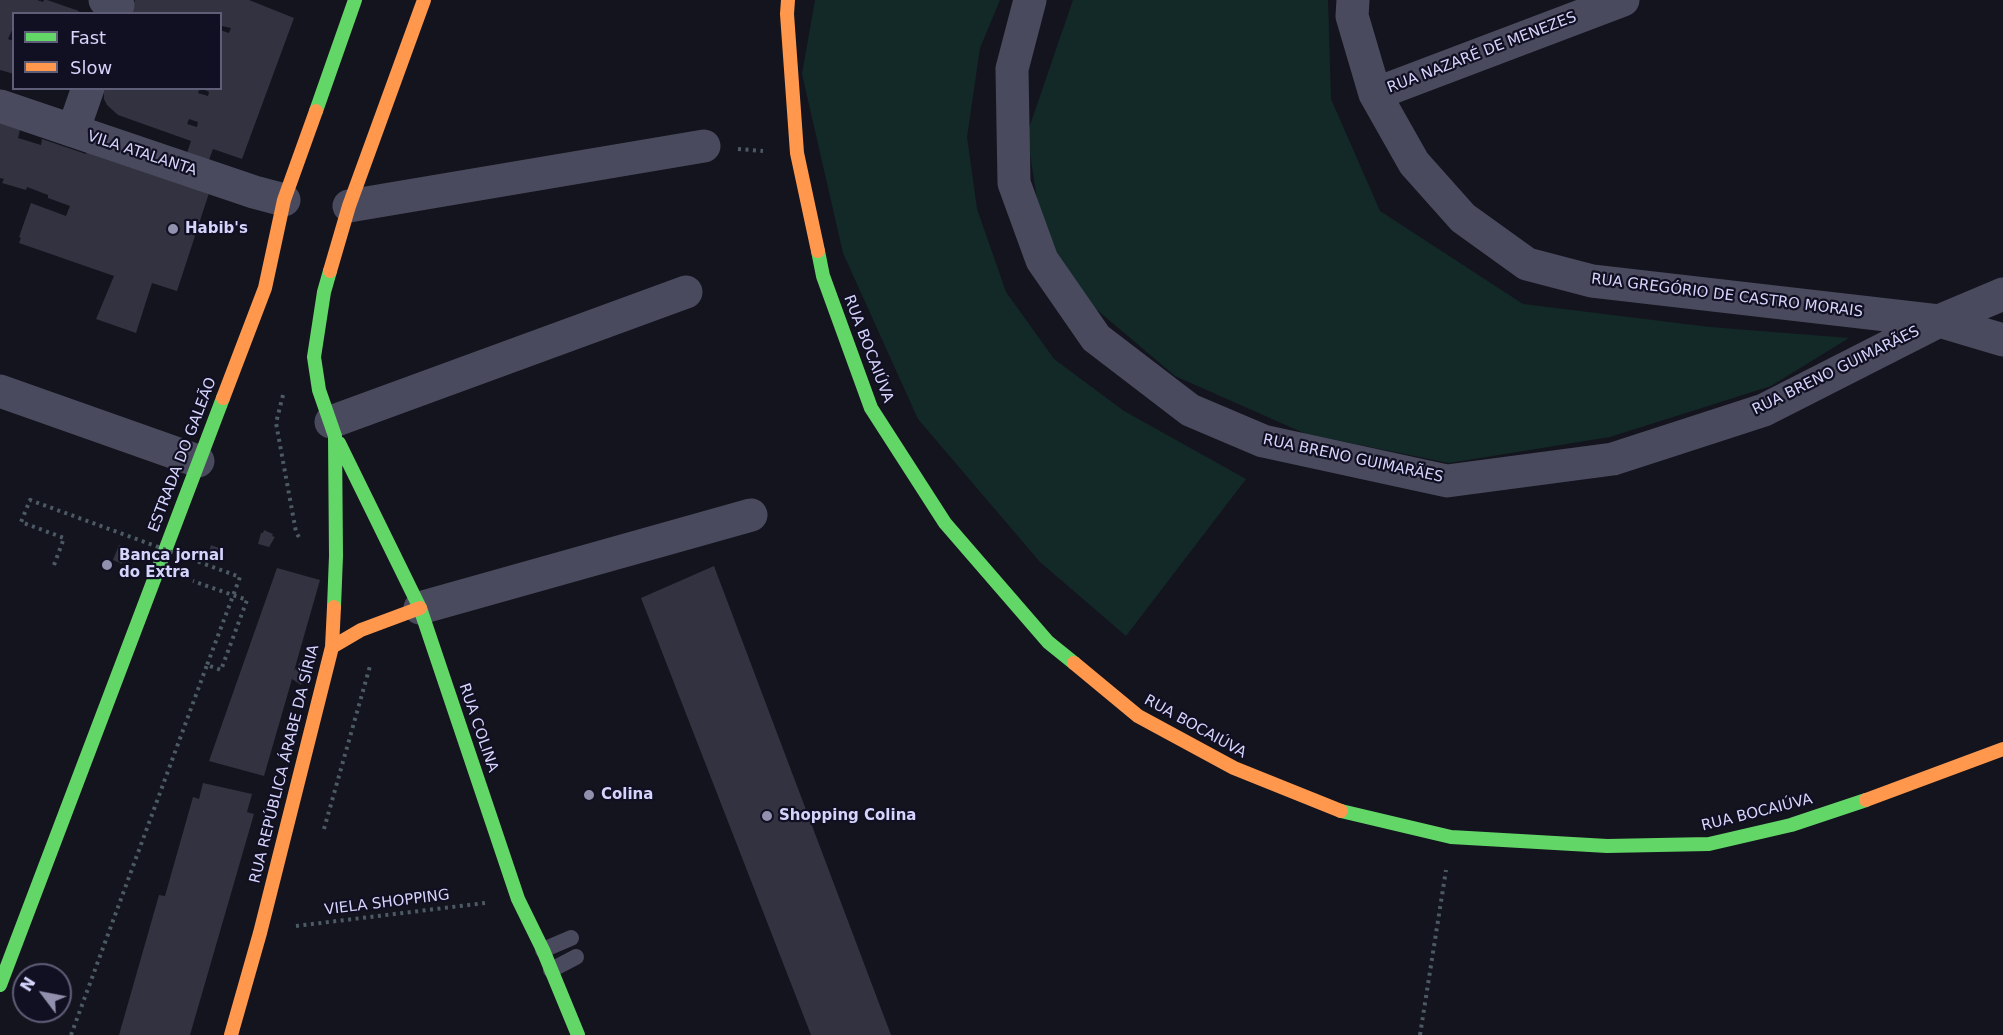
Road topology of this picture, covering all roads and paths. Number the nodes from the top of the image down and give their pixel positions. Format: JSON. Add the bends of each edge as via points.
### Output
{"nodes":[{"id":1,"x":355,"y":0,"type":"edge"},
{"id":2,"x":424,"y":0,"type":"edge"},
{"id":3,"x":788,"y":0,"type":"edge"},
{"id":4,"x":1030,"y":0,"type":"edge"},
{"id":5,"x":1353,"y":0,"type":"edge"},
{"id":6,"x":1623,"y":0,"type":"edge"},
{"id":7,"x":87,"y":90,"type":"edge"},
{"id":8,"x":1375,"y":94,"type":"junction"},
{"id":9,"x":0,"y":106,"type":"edge"},
{"id":10,"x":73,"y":131,"type":"junction"},
{"id":11,"x":704,"y":146,"type":"joint"},
{"id":12,"x":797,"y":153,"type":"junction"},
{"id":13,"x":284,"y":200,"type":"junction"},
{"id":14,"x":349,"y":206,"type":"junction"},
{"id":15,"x":686,"y":292,"type":"dead end"},
{"id":16,"x":2003,"y":294,"type":"edge"},
{"id":17,"x":1938,"y":321,"type":"junction"},
{"id":18,"x":2003,"y":340,"type":"edge"},
{"id":19,"x":0,"y":391,"type":"edge"},
{"id":20,"x":333,"y":429,"type":"junction"},
{"id":21,"x":198,"y":460,"type":"junction"},
{"id":22,"x":751,"y":515,"type":"dead end"},
{"id":23,"x":54,"y":565,"type":"dead end"},
{"id":24,"x":193,"y":580,"type":"dead end"},
{"id":25,"x":420,"y":608,"type":"junction"},
{"id":26,"x":332,"y":647,"type":"junction"},
{"id":27,"x":207,"y":665,"type":"junction"},
{"id":28,"x":2003,"y":749,"type":"edge"},
{"id":29,"x":1451,"y":837,"type":"junction"},
{"id":30,"x":518,"y":899,"type":"junction"},
{"id":31,"x":260,"y":933,"type":"junction"},
{"id":32,"x":571,"y":938,"type":"dead end"},
{"id":33,"x":543,"y":950,"type":"junction"},
{"id":34,"x":576,"y":957,"type":"dead end"},
{"id":35,"x":550,"y":970,"type":"junction"},
{"id":36,"x":0,"y":985,"type":"edge"},
{"id":37,"x":71,"y":1035,"type":"edge"},
{"id":38,"x":231,"y":1035,"type":"edge"},
{"id":39,"x":578,"y":1035,"type":"edge"},
{"id":40,"x":1420,"y":1035,"type":"edge"}],
"edges":[{"from":1,"to":13,"type":"street","name":"ESTRADA DO GALEÃO"},
{"from":2,"to":14,"type":"street"},
{"from":3,"to":12,"type":"street","name":"RUA BOCAIÚVA"},
{"from":4,"to":17,"type":"street","name":"RUA BRENO GUIMARÃES","via":[[1012,69],[1014,183],[1042,260],[1096,338],[1190,410],[1263,441],[1447,481],[1613,459],[1764,410]]},
{"from":5,"to":8,"type":"street","name":"RUA GREGÓRIO DE CASTRO MORAIS","via":[[1352,16]]},
{"from":6,"to":8,"type":"street","name":"RUA NAZARÉ DE MENEZES"},
{"from":7,"to":10,"type":"street"},
{"from":8,"to":17,"type":"street","name":"RUA GREGÓRIO DE CASTRO MORAIS","via":[[1414,164],[1463,218],[1527,264],[1592,281]]},
{"from":9,"to":10,"type":"street","name":"VILA ATALANTA"},
{"from":10,"to":13,"type":"street","name":"VILA ATALANTA"},
{"from":11,"to":12,"type":"path"},
{"from":11,"to":14,"type":"street"},
{"from":12,"to":29,"type":"street","name":"RUA BOCAIÚVA","via":[[823,276],[871,408],[945,523],[1048,642],[1138,716],[1234,768],[1341,811]]},
{"from":13,"to":21,"type":"street","name":"ESTRADA DO GALEÃO","via":[[265,288]]},
{"from":14,"to":20,"type":"street","name":"RUA REPÚBLICA ÁRABE DA SÍRIA","via":[[324,292],[314,357],[319,390]]},
{"from":15,"to":20,"type":"street"},
{"from":16,"to":17,"type":"street","name":"RUA BRENO GUIMARÃES"},
{"from":17,"to":18,"type":"street","name":"RUA GREGÓRIO DE CASTRO MORAIS"},
{"from":19,"to":21,"type":"street"},
{"from":20,"to":25,"type":"street","name":"RUA COLINA"},
{"from":20,"to":26,"type":"street","name":"RUA REPÚBLICA ÁRABE DA SÍRIA","via":[[336,556]]},
{"from":21,"to":36,"type":"street","name":"ESTRADA DO GALEÃO"},
{"from":22,"to":25,"type":"street"},
{"from":23,"to":27,"type":"path","bridge":true,"via":[[64,538],[21,522],[30,500],[240,577]]},
{"from":24,"to":27,"type":"path","via":[[247,600],[221,670]]},
{"from":25,"to":26,"type":"street","via":[[361,630]]},
{"from":25,"to":30,"type":"street","name":"RUA COLINA"},
{"from":26,"to":31,"type":"street","name":"RUA REPÚBLICA ÁRABE DA SÍRIA"},
{"from":27,"to":37,"type":"path"},
{"from":28,"to":29,"type":"street","name":"RUA BOCAIÚVA","via":[[1791,825],[1709,844],[1607,846]]},
{"from":29,"to":40,"type":"path"},
{"from":30,"to":31,"type":"path","name":"VIELA SHOPPING"},
{"from":30,"to":33,"type":"street","name":"RUA COLINA"},
{"from":31,"to":38,"type":"street","name":"RUA REPÚBLICA ÁRABE DA SÍRIA"},
{"from":32,"to":33,"type":"lane"},
{"from":33,"to":35,"type":"street","name":"RUA COLINA"},
{"from":34,"to":35,"type":"lane"},
{"from":35,"to":39,"type":"street","name":"RUA COLINA"}]}
